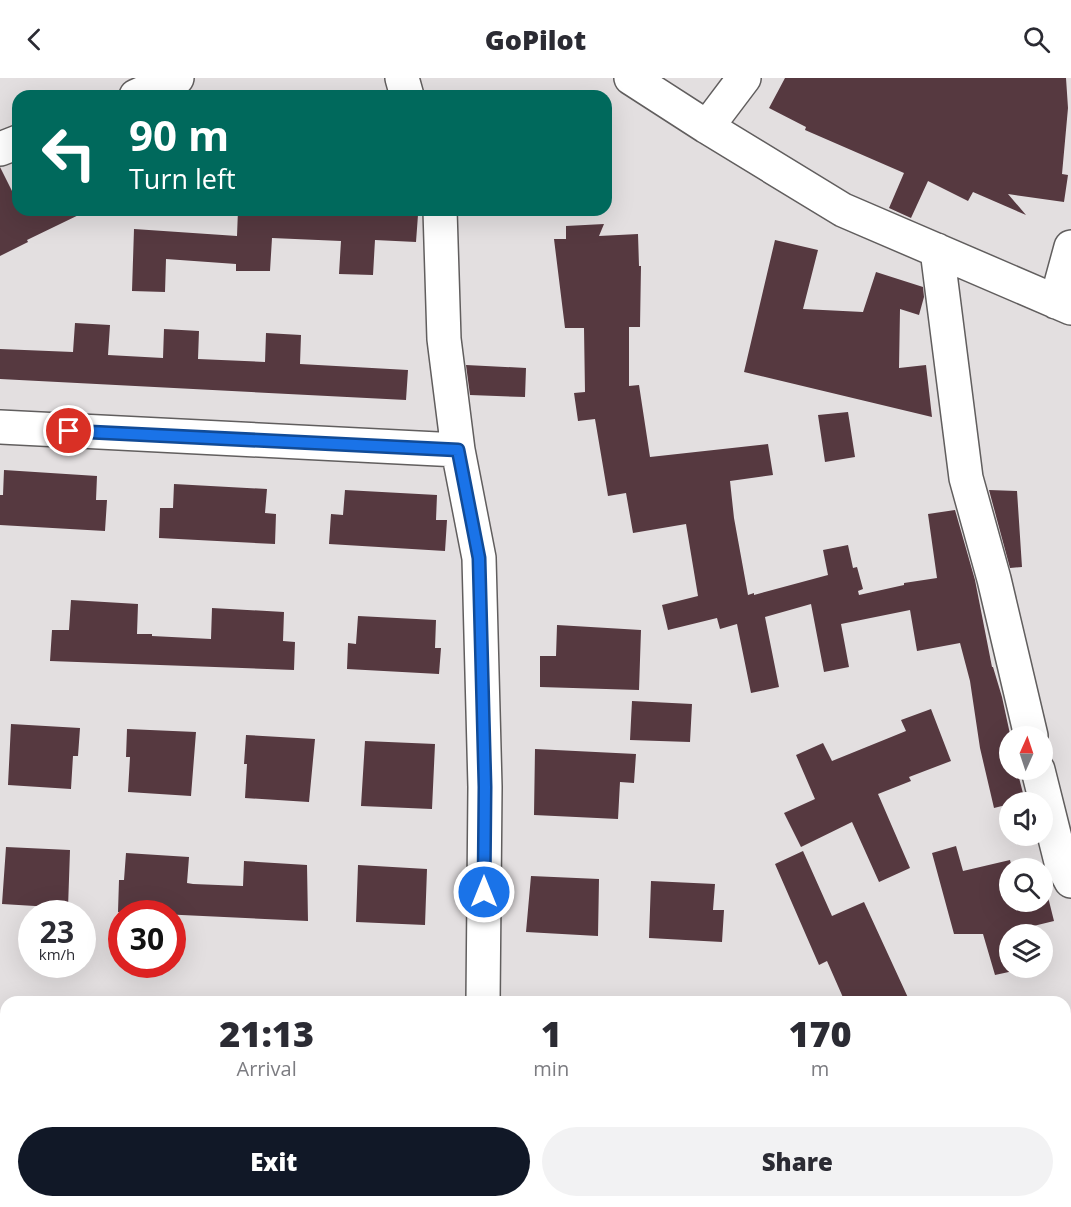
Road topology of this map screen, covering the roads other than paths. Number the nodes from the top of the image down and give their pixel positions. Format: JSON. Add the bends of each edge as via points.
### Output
{"nodes":[{"id":1,"x":177,"y":78,"type":"edge"},
{"id":2,"x":631,"y":78,"type":"edge"},
{"id":3,"x":744,"y":78,"type":"edge"},
{"id":4,"x":150,"y":90,"type":"edge"},
{"id":5,"x":707,"y":127,"type":"junction"},
{"id":6,"x":440,"y":216,"type":"edge"},
{"id":7,"x":1071,"y":247,"type":"edge"},
{"id":8,"x":937,"y":250,"type":"junction"},
{"id":9,"x":1064,"y":305,"type":"edge"},
{"id":10,"x":0,"y":427,"type":"edge"},
{"id":11,"x":458,"y":450,"type":"junction"},
{"id":12,"x":1029,"y":726,"type":"edge"},
{"id":13,"x":1040,"y":780,"type":"edge"},
{"id":14,"x":1071,"y":881,"type":"edge"},
{"id":15,"x":483,"y":996,"type":"edge"}],
"edges":[{"from":1,"to":4,"type":"street"},
{"from":2,"to":5,"type":"street"},
{"from":3,"to":5,"type":"street"},
{"from":5,"to":8,"type":"street","via":[[843,210]]},
{"from":6,"to":11,"type":"street","via":[[444,339]]},
{"from":7,"to":9,"type":"street"},
{"from":8,"to":9,"type":"street"},
{"from":8,"to":12,"type":"street","via":[[966,478]]},
{"from":10,"to":11,"type":"street"},
{"from":11,"to":15,"type":"street","via":[[479,558],[485,787]]},
{"from":13,"to":14,"type":"street","via":[[1061,862]]}]}
